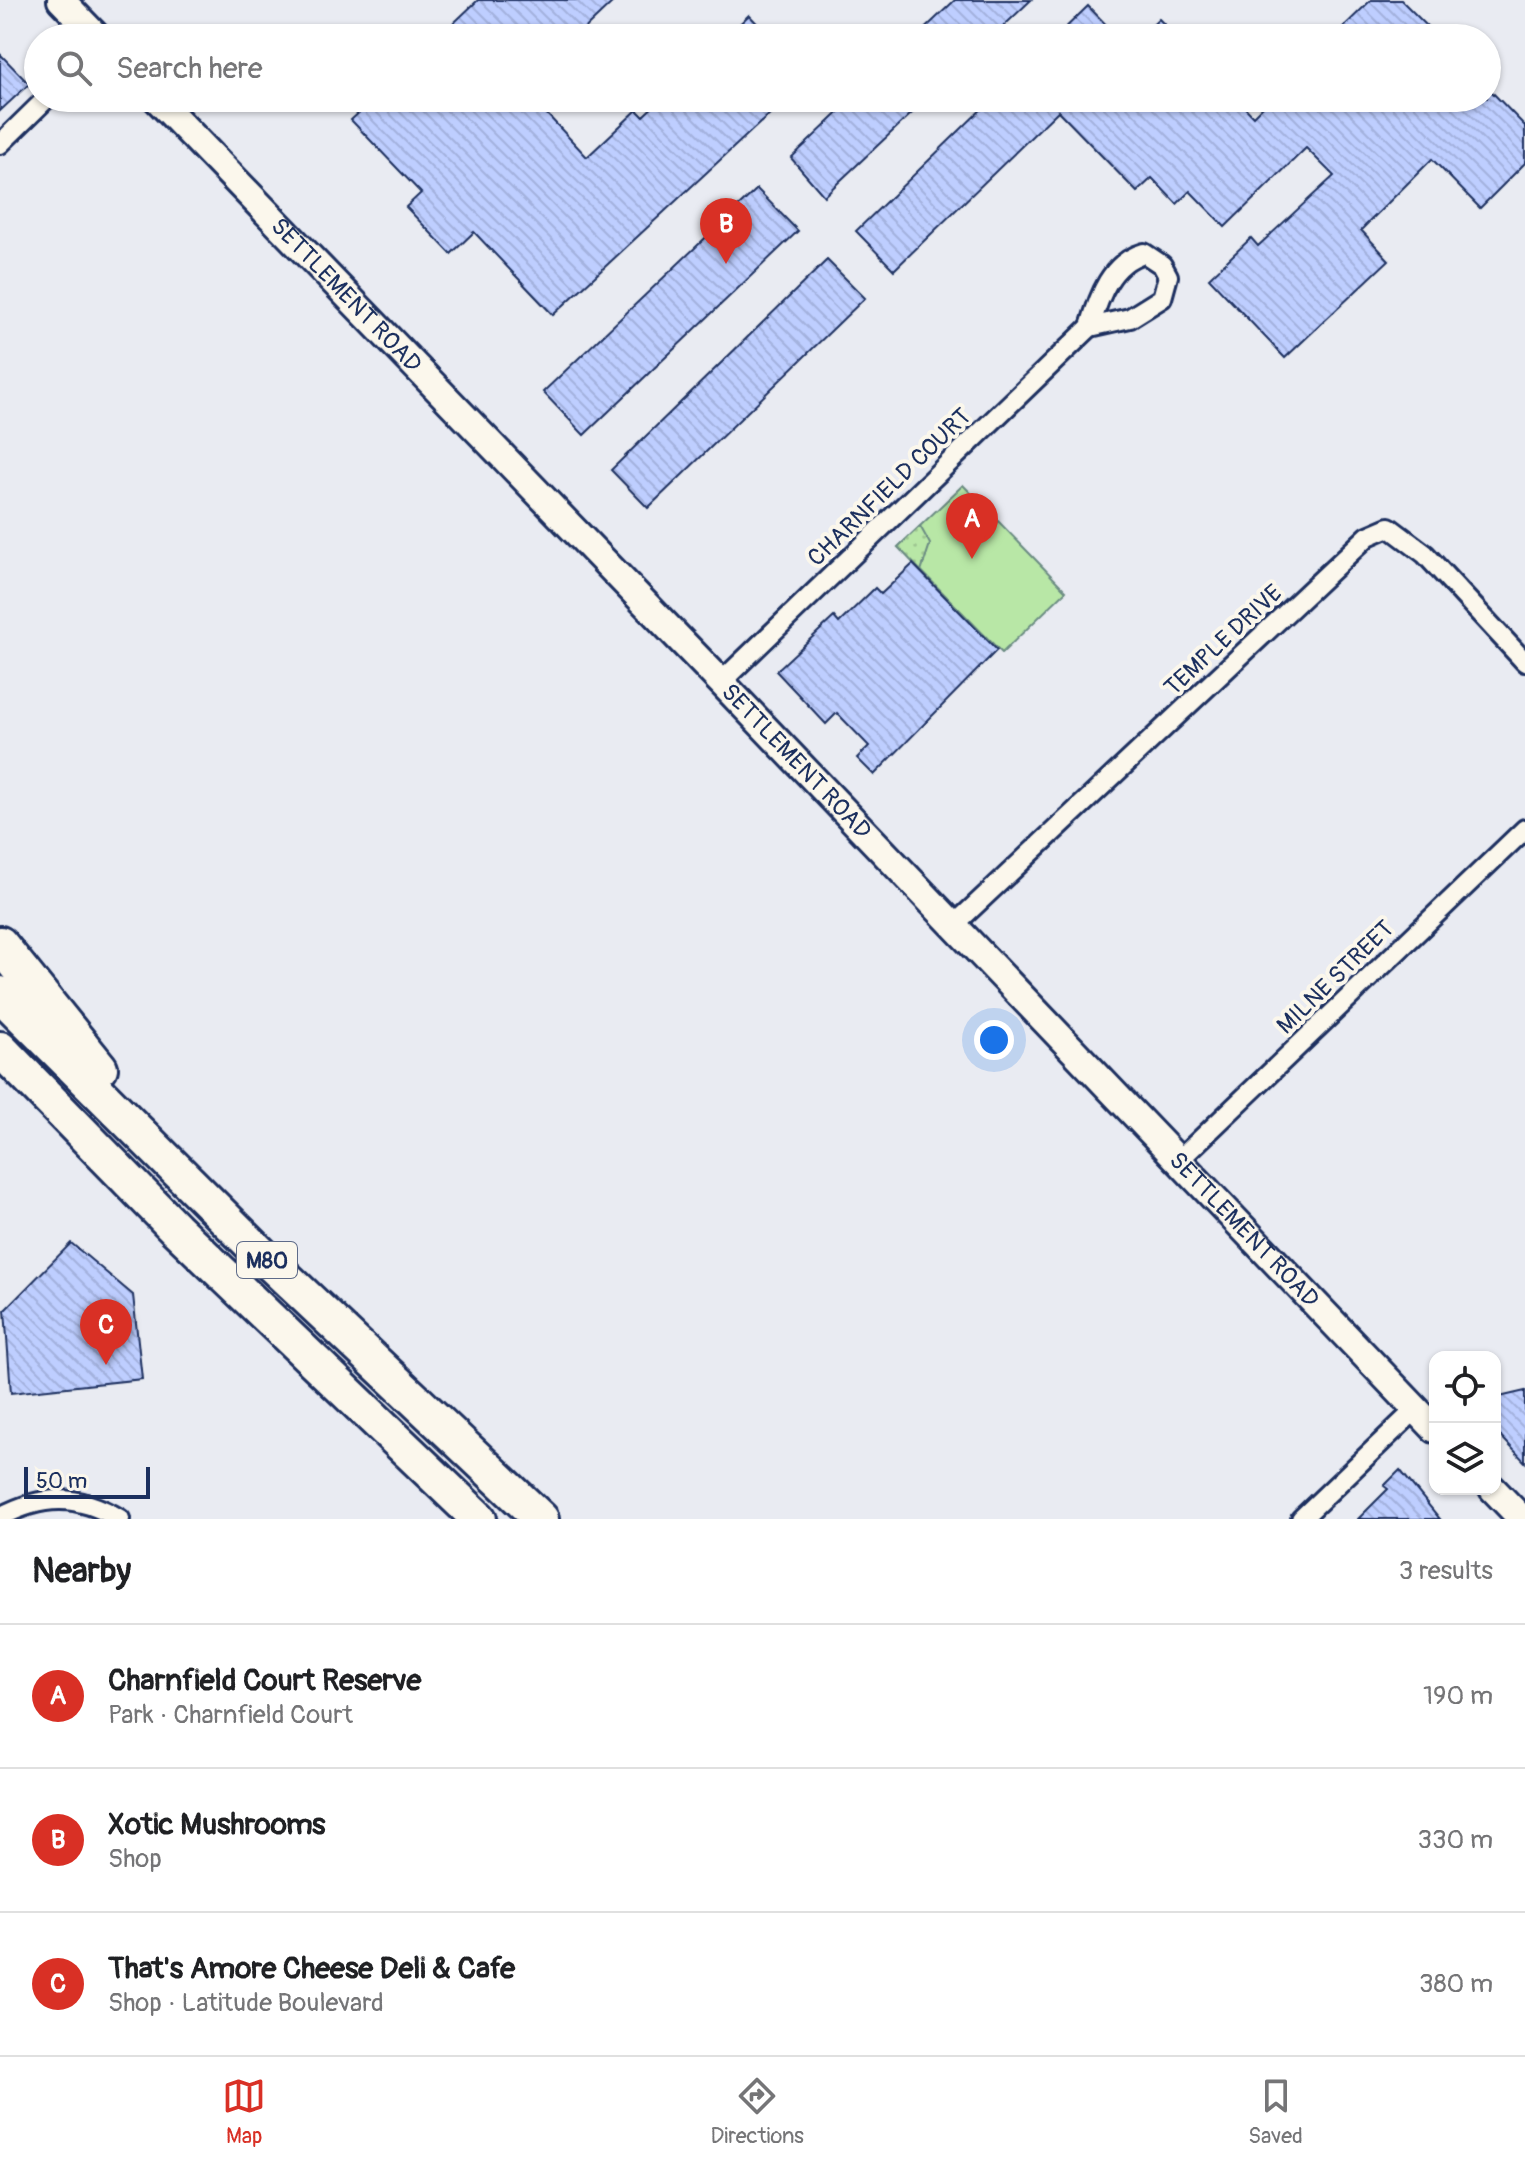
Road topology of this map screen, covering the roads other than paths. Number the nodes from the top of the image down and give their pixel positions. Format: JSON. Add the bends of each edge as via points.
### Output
{"nodes":[{"id":1,"x":61,"y":0,"type":"edge"},
{"id":2,"x":84,"y":24,"type":"edge"},
{"id":3,"x":33,"y":112,"type":"edge"},
{"id":4,"x":170,"y":112,"type":"edge"},
{"id":5,"x":0,"y":144,"type":"edge"},
{"id":6,"x":1090,"y":327,"type":"junction"},
{"id":7,"x":1525,"y":662,"type":"edge"},
{"id":8,"x":721,"y":682,"type":"junction"},
{"id":9,"x":1525,"y":829,"type":"edge"},
{"id":10,"x":954,"y":925,"type":"junction"},
{"id":11,"x":0,"y":944,"type":"edge"},
{"id":12,"x":0,"y":994,"type":"edge"},
{"id":13,"x":2,"y":1052,"type":"edge"},
{"id":14,"x":156,"y":1150,"type":"junction"},
{"id":15,"x":1179,"y":1160,"type":"junction"},
{"id":16,"x":1416,"y":1409,"type":"junction"},
{"id":17,"x":1429,"y":1423,"type":"edge"},
{"id":18,"x":1499,"y":1495,"type":"edge"},
{"id":19,"x":0,"y":1517,"type":"edge"},
{"id":20,"x":120,"y":1519,"type":"edge"},
{"id":21,"x":479,"y":1519,"type":"edge"},
{"id":22,"x":541,"y":1519,"type":"edge"},
{"id":23,"x":1301,"y":1519,"type":"edge"},
{"id":24,"x":1522,"y":1519,"type":"edge"}],
"edges":[{"from":1,"to":2,"type":"main road"},
{"from":3,"to":5,"type":"street"},
{"from":4,"to":8,"type":"main road","name":"SETTLEMENT ROAD"},
{"from":6,"to":6,"type":"street","name":"CHARNFIELD COURT","via":[[1104,288],[1123,263],[1144,253],[1162,265],[1167,289],[1155,305],[1130,318]]},
{"from":6,"to":8,"type":"street","name":"CHARNFIELD COURT"},
{"from":7,"to":10,"type":"street","name":"TEMPLE DRIVE","via":[[1425,554],[1389,527],[1368,536]]},
{"from":8,"to":10,"type":"main road","name":"SETTLEMENT ROAD"},
{"from":9,"to":15,"type":"street","name":"MILNE STREET"},
{"from":10,"to":15,"type":"main road","name":"SETTLEMENT ROAD"},
{"from":11,"to":14,"type":"highway","via":[[100,1068]]},
{"from":12,"to":14,"type":"highway","number":"M80"},
{"from":13,"to":21,"type":"highway","number":"M80","via":[[175,1228]]},
{"from":14,"to":22,"type":"highway","number":"M80"},
{"from":15,"to":16,"type":"main road","name":"SETTLEMENT ROAD"},
{"from":16,"to":17,"type":"main road","name":"SETTLEMENT ROAD"},
{"from":16,"to":23,"type":"street"},
{"from":18,"to":24,"type":"main road"},
{"from":19,"to":20,"type":"street","via":[[22,1505],[63,1498],[97,1506]]}]}
